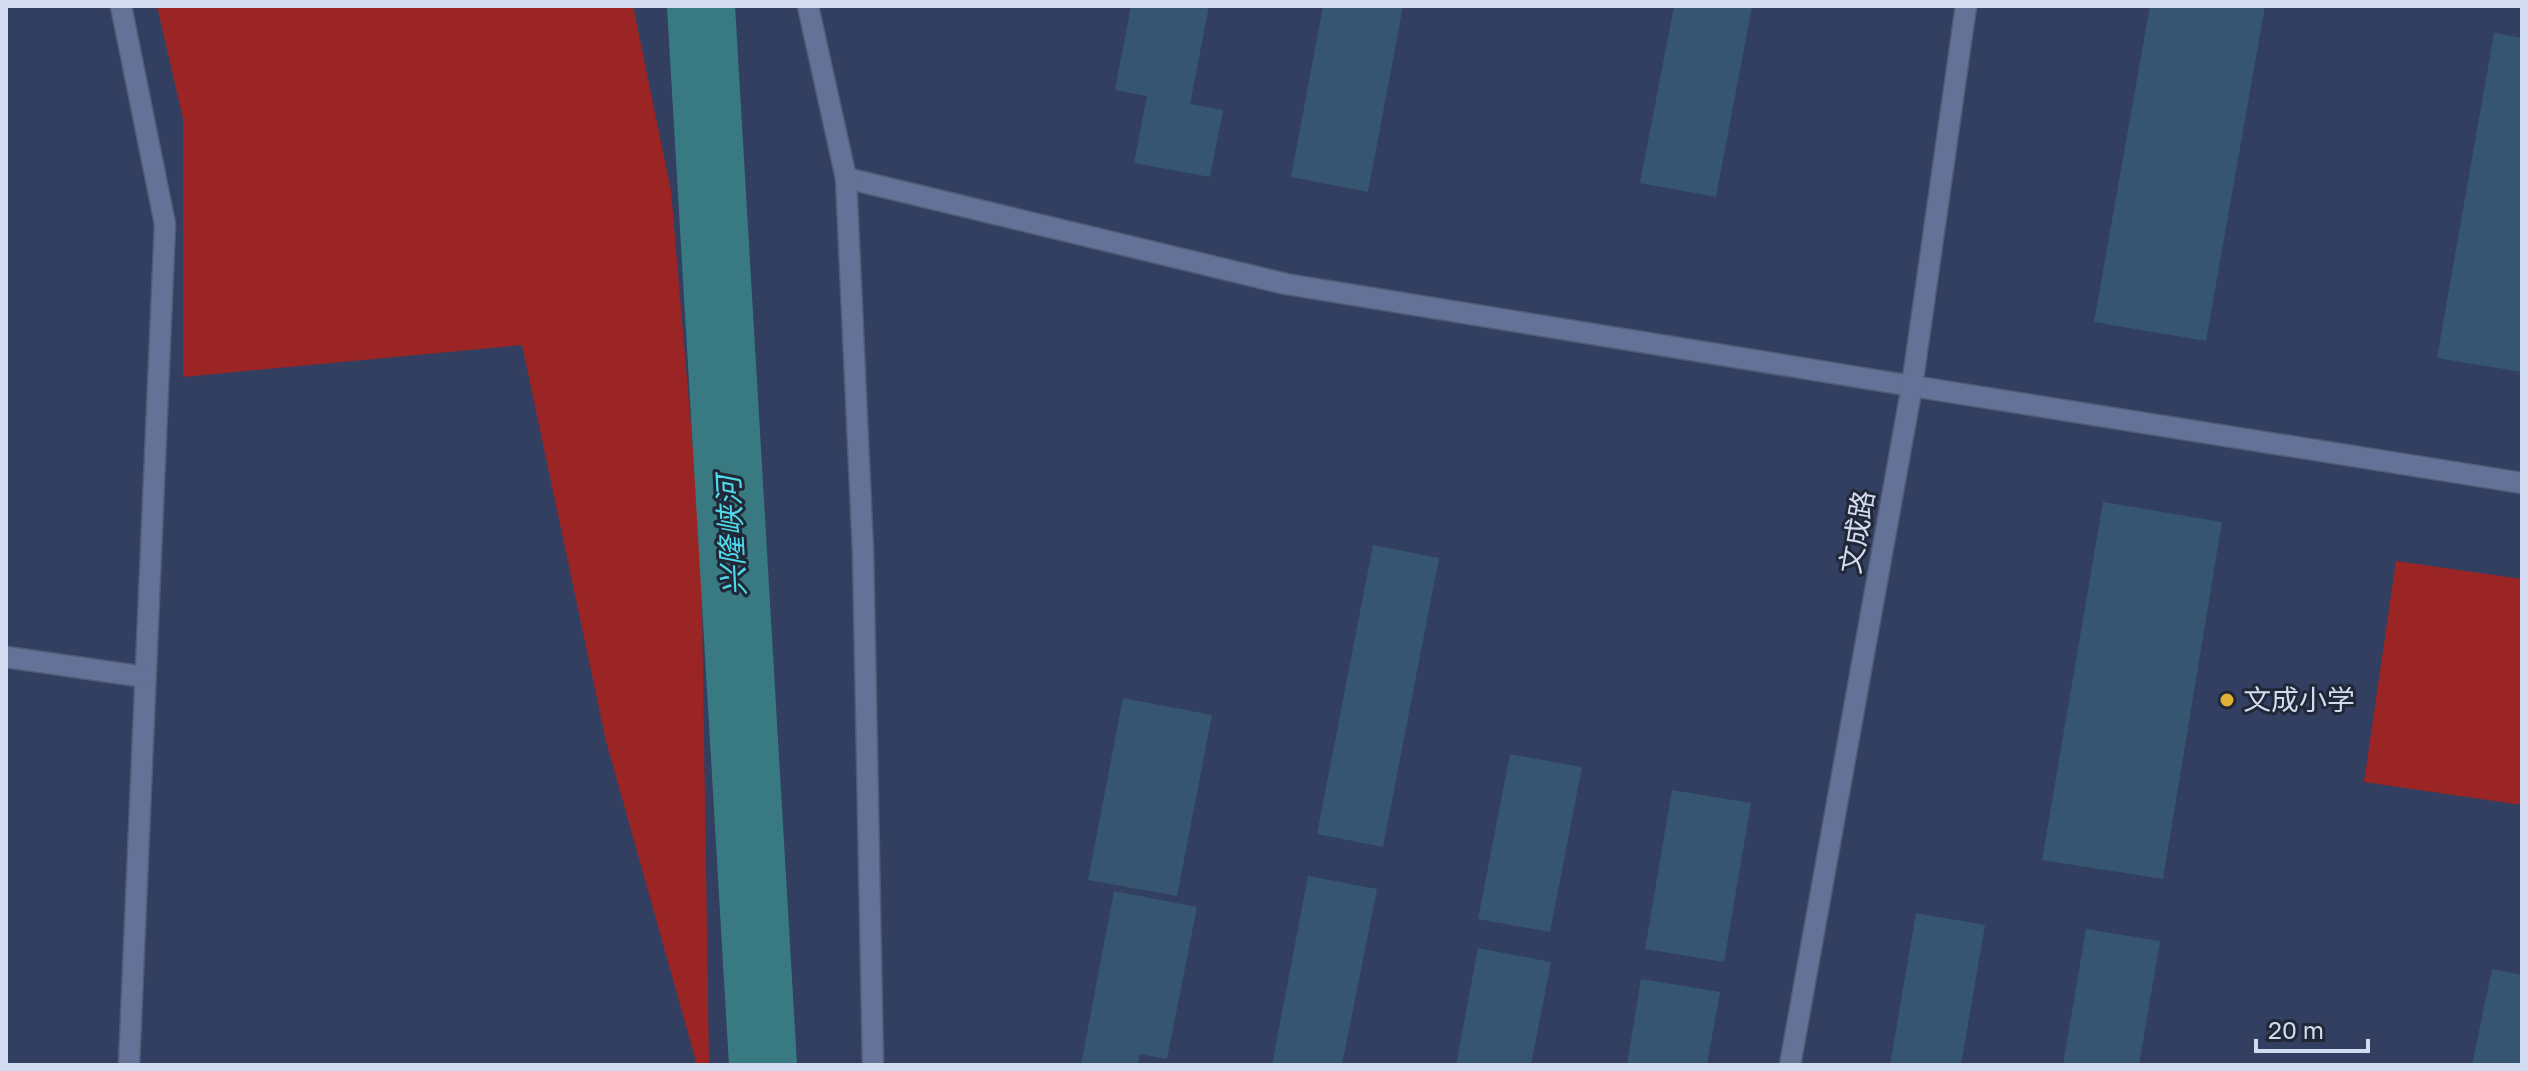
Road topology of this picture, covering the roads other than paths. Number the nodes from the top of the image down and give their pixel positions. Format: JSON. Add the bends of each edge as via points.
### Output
{"nodes":[{"id":1,"x":121,"y":6,"type":"edge"},
{"id":2,"x":808,"y":6,"type":"edge"},
{"id":3,"x":1966,"y":6,"type":"edge"},
{"id":4,"x":846,"y":178,"type":"junction"},
{"id":5,"x":1912,"y":386,"type":"junction"},
{"id":6,"x":2522,"y":483,"type":"edge"},
{"id":7,"x":6,"y":657,"type":"edge"},
{"id":8,"x":145,"y":677,"type":"junction"},
{"id":9,"x":129,"y":1065,"type":"edge"},
{"id":10,"x":873,"y":1065,"type":"edge"},
{"id":11,"x":1790,"y":1065,"type":"edge"}],
"edges":[{"from":1,"to":8,"type":"street","via":[[165,224]]},
{"from":2,"to":4,"type":"street"},
{"from":3,"to":5,"type":"street","name":"文成路"},
{"from":4,"to":5,"type":"street","via":[[1286,284]]},
{"from":4,"to":10,"type":"street","via":[[863,551]]},
{"from":5,"to":6,"type":"street"},
{"from":5,"to":11,"type":"street","name":"文成路"},
{"from":7,"to":8,"type":"street"},
{"from":8,"to":9,"type":"street"}]}
